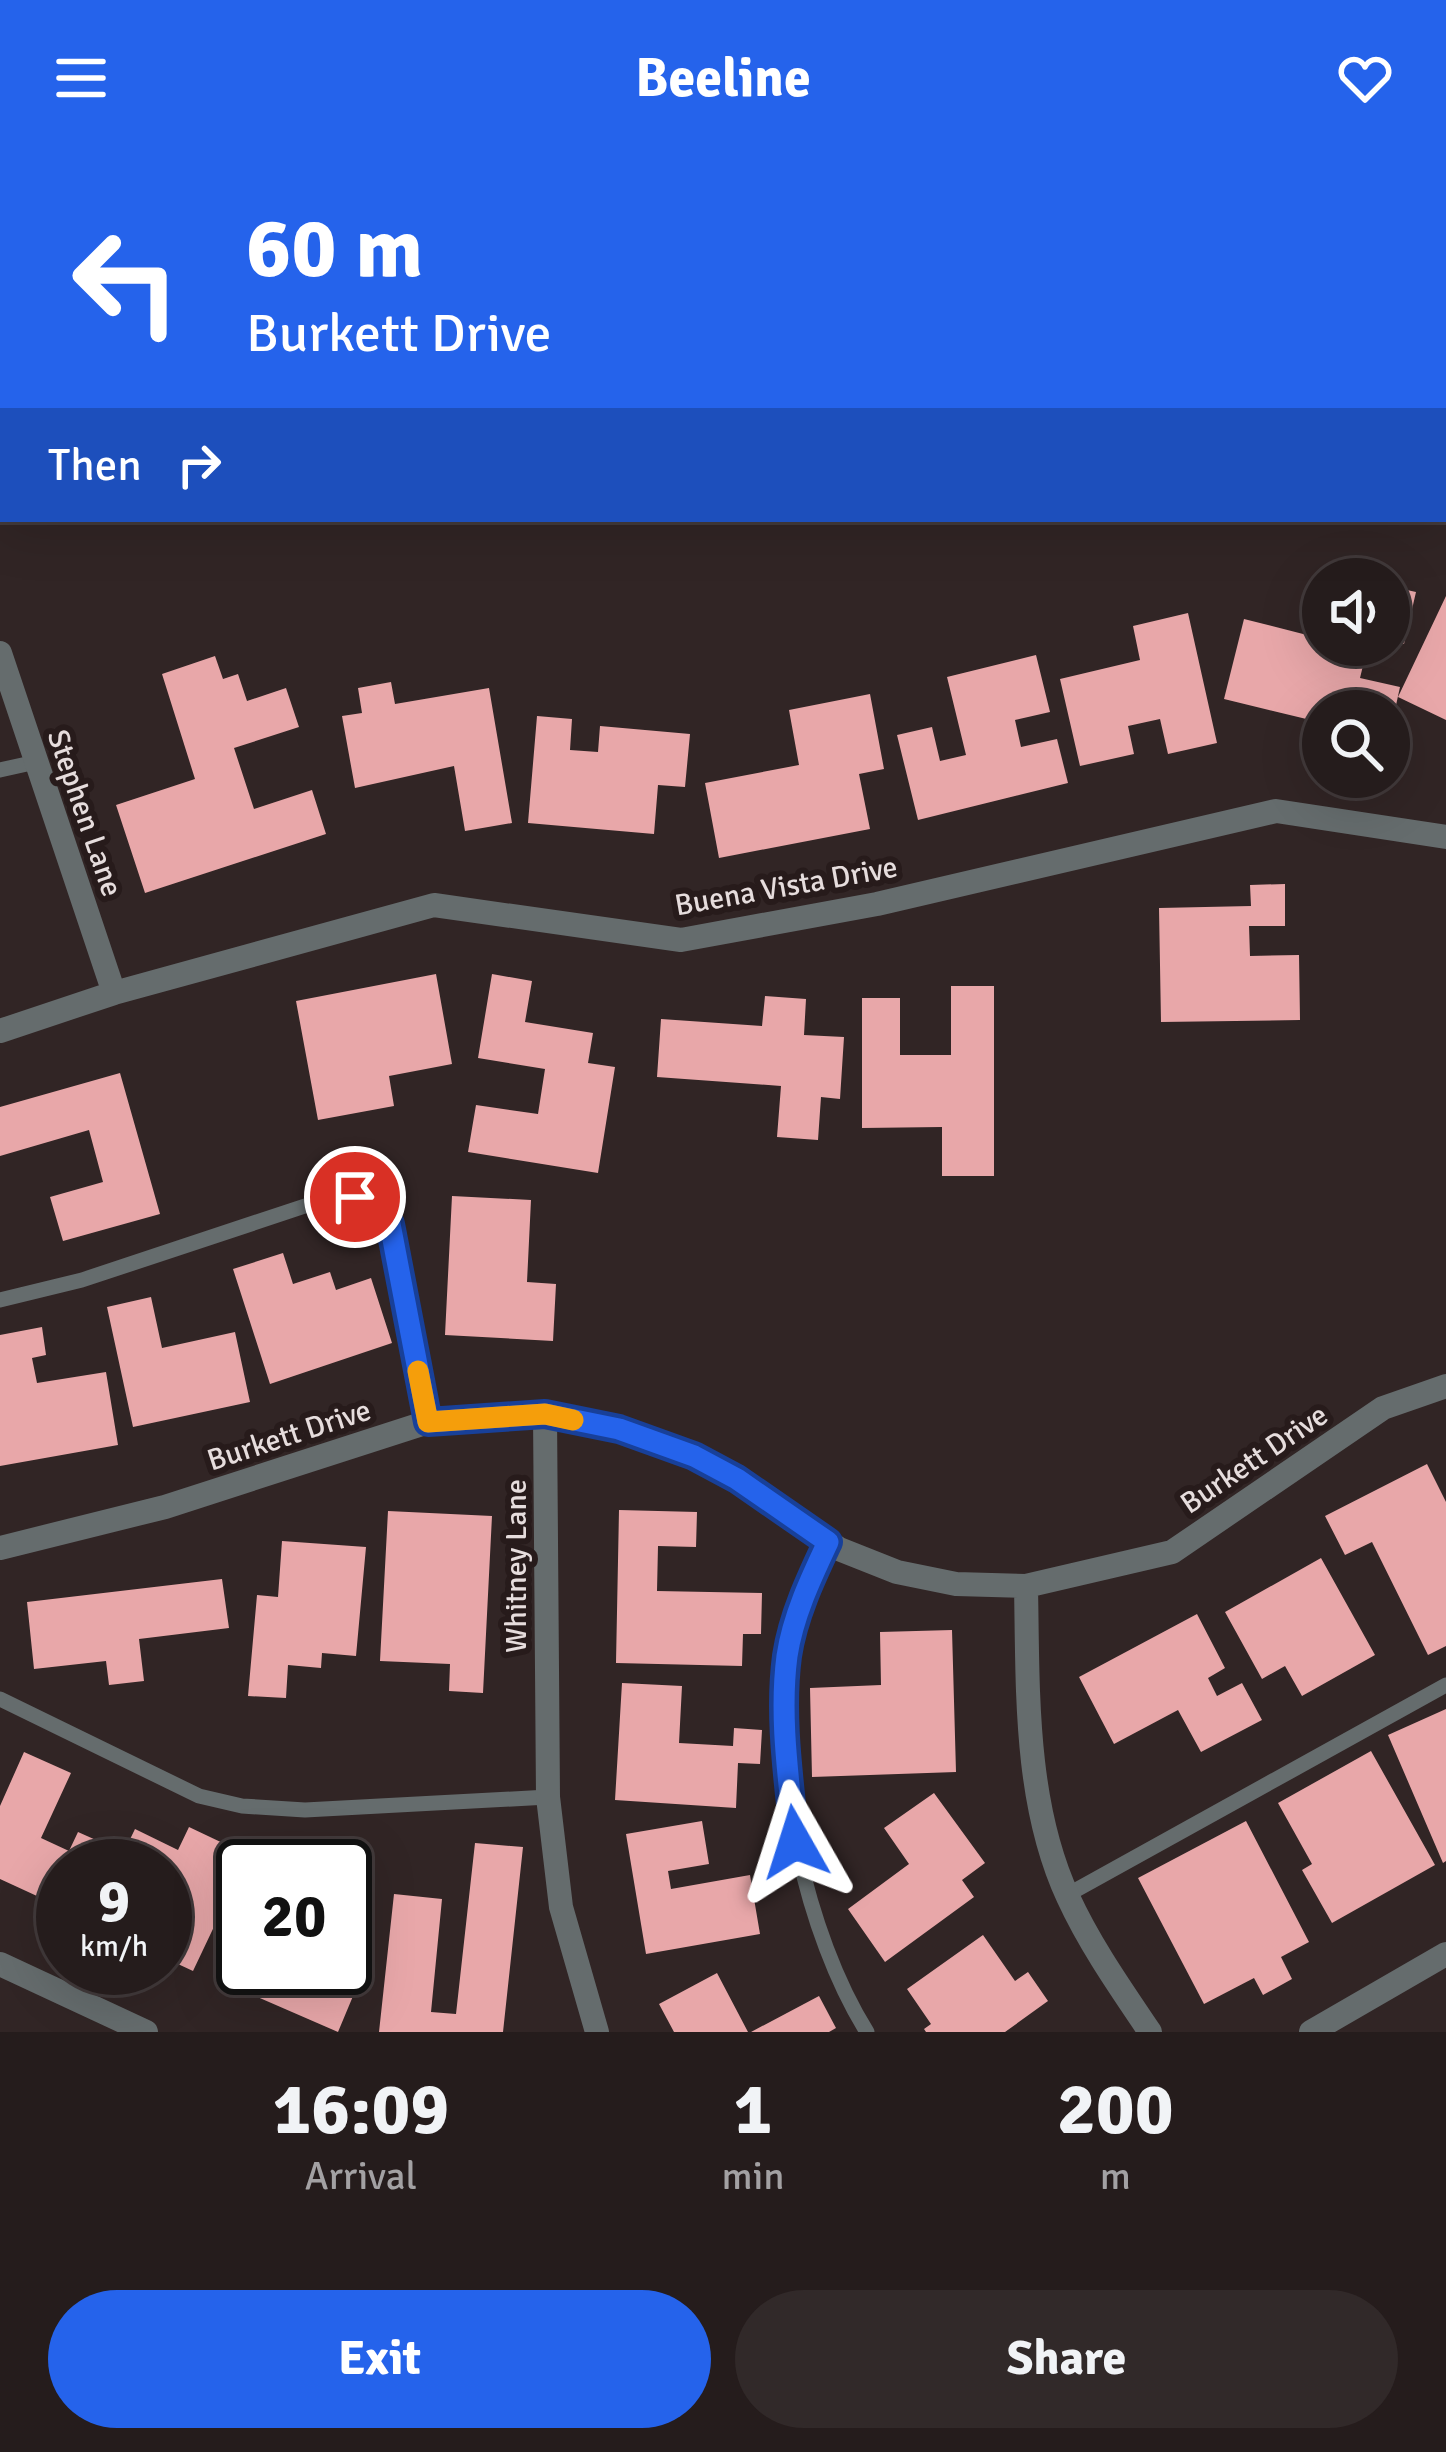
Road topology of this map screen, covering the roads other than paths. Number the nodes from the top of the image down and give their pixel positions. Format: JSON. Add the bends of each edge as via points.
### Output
{"nodes":[{"id":1,"x":0,"y":653,"type":"edge"},
{"id":2,"x":36,"y":762,"type":"junction"},
{"id":3,"x":0,"y":770,"type":"edge"},
{"id":4,"x":1446,"y":837,"type":"edge"},
{"id":5,"x":114,"y":993,"type":"junction"},
{"id":6,"x":0,"y":1030,"type":"edge"},
{"id":7,"x":0,"y":1300,"type":"edge"},
{"id":8,"x":1446,"y":1386,"type":"edge"},
{"id":9,"x":545,"y":1414,"type":"junction"},
{"id":10,"x":428,"y":1422,"type":"junction"},
{"id":11,"x":828,"y":1542,"type":"junction"},
{"id":12,"x":0,"y":1548,"type":"edge"},
{"id":13,"x":1026,"y":1586,"type":"junction"},
{"id":14,"x":1446,"y":1685,"type":"edge"},
{"id":15,"x":0,"y":1699,"type":"edge"},
{"id":16,"x":548,"y":1797,"type":"junction"},
{"id":17,"x":1067,"y":1895,"type":"junction"},
{"id":18,"x":1446,"y":1954,"type":"edge"},
{"id":19,"x":0,"y":1964,"type":"edge"},
{"id":20,"x":146,"y":2032,"type":"edge"},
{"id":21,"x":597,"y":2032,"type":"edge"},
{"id":22,"x":867,"y":2032,"type":"edge"},
{"id":23,"x":1150,"y":2032,"type":"edge"},
{"id":24,"x":1311,"y":2032,"type":"edge"}],
"edges":[{"from":1,"to":2,"type":"street","name":"Stephen Lane"},
{"from":2,"to":3,"type":"lane"},
{"from":2,"to":5,"type":"street","name":"Stephen Lane"},
{"from":4,"to":5,"type":"street","name":"Buena Vista Drive","via":[[1276,811],[877,904],[681,940],[434,905]]},
{"from":5,"to":6,"type":"street","name":"Buena Vista Drive"},
{"from":7,"to":10,"type":"lane","via":[[306,1204],[355,1197],[390,1224]]},
{"from":8,"to":13,"type":"street","name":"Burkett Drive","via":[[1383,1408],[1172,1552]]},
{"from":9,"to":10,"type":"street","name":"Burkett Drive"},
{"from":9,"to":11,"type":"street","name":"Burkett Drive","via":[[694,1456]]},
{"from":9,"to":16,"type":"street","name":"Whitney Lane"},
{"from":10,"to":12,"type":"street","name":"Burkett Drive","via":[[165,1507]]},
{"from":11,"to":13,"type":"street","name":"Burkett Drive","via":[[897,1572]]},
{"from":11,"to":22,"type":"lane","via":[[788,1652],[788,1775],[795,1842],[816,1918]]},
{"from":13,"to":17,"type":"street","via":[[1029,1720],[1044,1822]]},
{"from":14,"to":17,"type":"lane"},
{"from":15,"to":16,"type":"lane","via":[[199,1796],[242,1806]]},
{"from":16,"to":21,"type":"street","name":"Whitney Lane","via":[[561,1907]]},
{"from":17,"to":23,"type":"street"},
{"from":18,"to":24,"type":"street"},
{"from":19,"to":20,"type":"street"}]}
